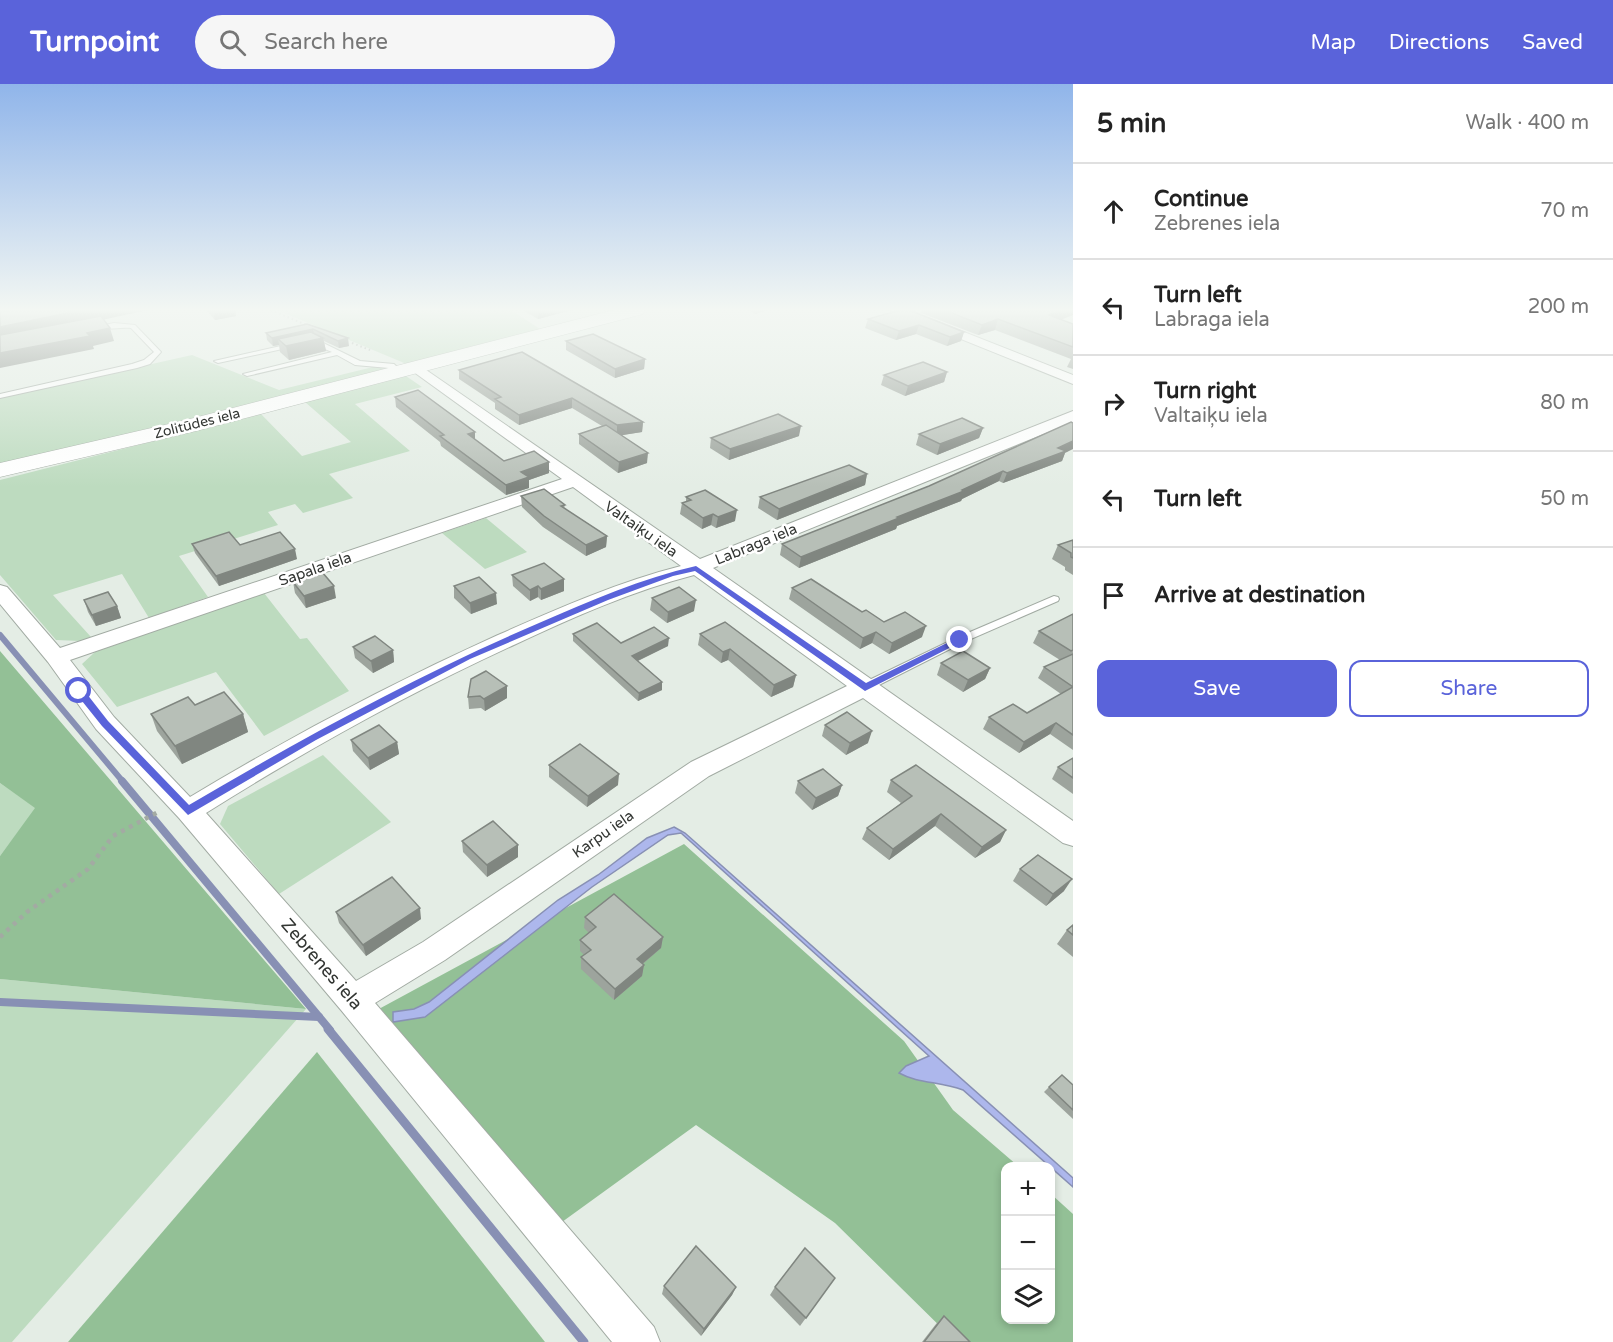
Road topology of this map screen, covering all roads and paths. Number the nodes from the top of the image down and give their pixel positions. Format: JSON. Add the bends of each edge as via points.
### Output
{"nodes":[{"id":1,"x":122,"y":369,"type":"edge"},
{"id":2,"x":270,"y":369,"type":"edge"},
{"id":3,"x":407,"y":369,"type":"joint"},
{"id":4,"x":1044,"y":369,"type":"edge"},
{"id":5,"x":247,"y":374,"type":"dead end"},
{"id":6,"x":1073,"y":380,"type":"edge"},
{"id":7,"x":0,"y":396,"type":"edge"},
{"id":8,"x":1073,"y":416,"type":"edge"},
{"id":9,"x":0,"y":470,"type":"edge"},
{"id":10,"x":574,"y":481,"type":"junction"},
{"id":11,"x":696,"y":568,"type":"junction"},
{"id":12,"x":0,"y":591,"type":"edge"},
{"id":13,"x":1054,"y":599,"type":"dead end"},
{"id":14,"x":56,"y":657,"type":"junction"},
{"id":15,"x":865,"y":687,"type":"junction"},
{"id":16,"x":188,"y":811,"type":"junction"},
{"id":17,"x":157,"y":813,"type":"dead end"},
{"id":18,"x":1073,"y":835,"type":"edge"},
{"id":19,"x":0,"y":937,"type":"edge"},
{"id":20,"x":352,"y":1000,"type":"junction"},
{"id":21,"x":639,"y":1342,"type":"edge"}],
"edges":[{"from":1,"to":7,"type":"lane"},
{"from":2,"to":5,"type":"lane"},
{"from":3,"to":9,"type":"street","name":"Zolitūdes iela"},
{"from":3,"to":10,"type":"street","name":"Valtaiķu iela"},
{"from":4,"to":6,"type":"street"},
{"from":8,"to":11,"type":"street","name":"Labraga iela"},
{"from":10,"to":11,"type":"street","name":"Valtaiķu iela"},
{"from":10,"to":14,"type":"street","name":"Sapala iela"},
{"from":11,"to":15,"type":"street","name":"Valtaiķu iela"},
{"from":11,"to":16,"type":"street","name":"Labraga iela","via":[[605,598],[458,661],[312,737]]},
{"from":12,"to":14,"type":"street","name":"Zebrenes iela"},
{"from":13,"to":15,"type":"lane"},
{"from":14,"to":16,"type":"street","name":"Zebrenes iela","via":[[105,723]]},
{"from":15,"to":18,"type":"street","name":"Valtaiķu iela"},
{"from":15,"to":20,"type":"street","name":"Karpu iela","via":[[700,769],[434,951]]},
{"from":16,"to":20,"type":"street","name":"Zebrenes iela"},
{"from":17,"to":19,"type":"path","via":[[113,836],[88,869],[27,912]]},
{"from":20,"to":21,"type":"street","name":"Zebrenes iela"}]}
